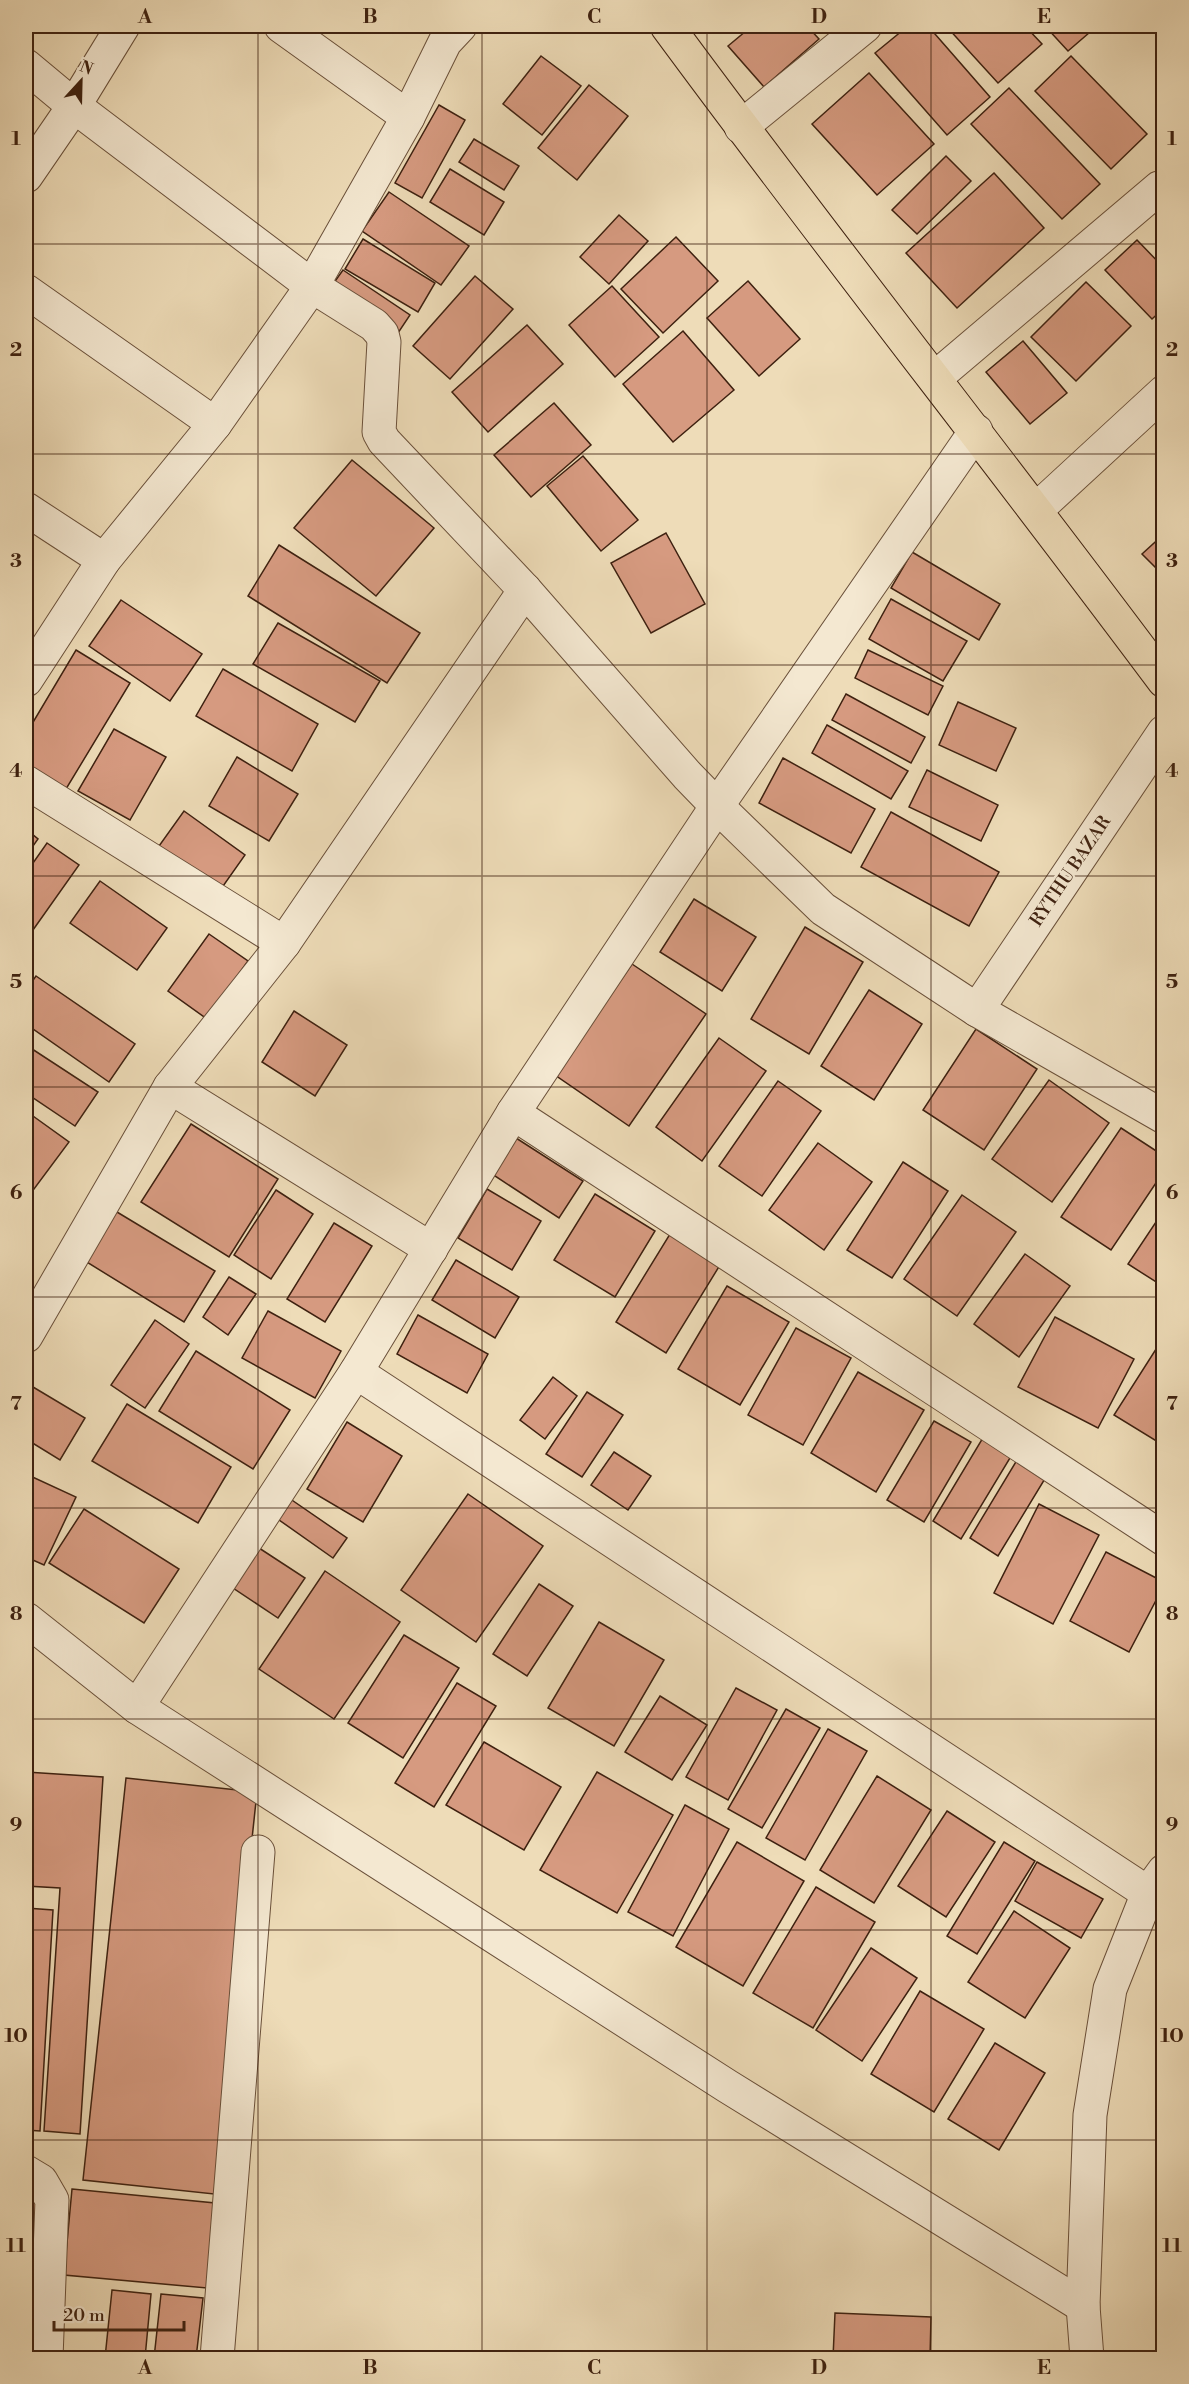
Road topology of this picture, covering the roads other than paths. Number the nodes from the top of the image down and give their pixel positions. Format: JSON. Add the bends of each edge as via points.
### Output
{"nodes":[{"id":1,"x":123,"y":26,"type":"edge"},
{"id":2,"x":281,"y":26,"type":"edge"},
{"id":3,"x":460,"y":26,"type":"edge"},
{"id":4,"x":667,"y":26,"type":"edge"},
{"id":5,"x":866,"y":26,"type":"edge"},
{"id":6,"x":26,"y":66,"type":"edge"},
{"id":7,"x":74,"y":106,"type":"junction"},
{"id":8,"x":408,"y":117,"type":"junction"},
{"id":9,"x":741,"y":127,"type":"junction"},
{"id":10,"x":26,"y":176,"type":"edge"},
{"id":11,"x":1159,"y":188,"type":"dead end"},
{"id":12,"x":312,"y":286,"type":"junction"},
{"id":13,"x":26,"y":291,"type":"edge"},
{"id":14,"x":935,"y":378,"type":"junction"},
{"id":15,"x":1164,"y":392,"type":"edge"},
{"id":16,"x":215,"y":424,"type":"junction"},
{"id":17,"x":976,"y":431,"type":"junction"},
{"id":18,"x":26,"y":509,"type":"edge"},
{"id":19,"x":1036,"y":510,"type":"junction"},
{"id":20,"x":104,"y":560,"type":"junction"},
{"id":21,"x":525,"y":590,"type":"junction"},
{"id":22,"x":26,"y":680,"type":"edge"},
{"id":23,"x":1164,"y":681,"type":"edge"},
{"id":24,"x":1164,"y":732,"type":"edge"},
{"id":25,"x":26,"y":782,"type":"edge"},
{"id":26,"x":717,"y":806,"type":"junction"},
{"id":27,"x":284,"y":943,"type":"junction"},
{"id":28,"x":977,"y":1010,"type":"junction"},
{"id":29,"x":170,"y":1087,"type":"junction"},
{"id":30,"x":513,"y":1113,"type":"junction"},
{"id":31,"x":1164,"y":1117,"type":"edge"},
{"id":32,"x":430,"y":1249,"type":"junction"},
{"id":33,"x":26,"y":1336,"type":"edge"},
{"id":34,"x":356,"y":1372,"type":"junction"},
{"id":35,"x":1164,"y":1539,"type":"edge"},
{"id":36,"x":26,"y":1619,"type":"edge"},
{"id":37,"x":137,"y":1707,"type":"junction"},
{"id":38,"x":258,"y":1852,"type":"dead end"},
{"id":39,"x":1156,"y":1882,"type":"edge"},
{"id":40,"x":26,"y":2172,"type":"edge"},
{"id":41,"x":1083,"y":2306,"type":"junction"},
{"id":42,"x":46,"y":2358,"type":"edge"},
{"id":43,"x":218,"y":2358,"type":"edge"},
{"id":44,"x":1087,"y":2358,"type":"edge"}],
"edges":[{"from":1,"to":7,"type":"street"},
{"from":2,"to":8,"type":"street"},
{"from":3,"to":8,"type":"street","via":[[445,42]]},
{"from":4,"to":9,"type":"main road"},
{"from":5,"to":9,"type":"street"},
{"from":6,"to":7,"type":"street"},
{"from":7,"to":10,"type":"street"},
{"from":7,"to":12,"type":"street"},
{"from":8,"to":12,"type":"street"},
{"from":9,"to":14,"type":"main road"},
{"from":11,"to":14,"type":"street"},
{"from":12,"to":16,"type":"street"},
{"from":12,"to":21,"type":"street","via":[[382,334],[379,432],[384,441]]},
{"from":13,"to":16,"type":"street"},
{"from":14,"to":17,"type":"main road"},
{"from":15,"to":19,"type":"street"},
{"from":16,"to":20,"type":"street"},
{"from":17,"to":19,"type":"main road"},
{"from":17,"to":26,"type":"street"},
{"from":18,"to":20,"type":"street"},
{"from":19,"to":23,"type":"main road"},
{"from":20,"to":22,"type":"street"},
{"from":21,"to":26,"type":"street"},
{"from":21,"to":27,"type":"street"},
{"from":24,"to":28,"type":"street","name":"RYTHU BAZAR"},
{"from":25,"to":27,"type":"street"},
{"from":26,"to":28,"type":"street","via":[[824,909]]},
{"from":26,"to":30,"type":"street"},
{"from":27,"to":29,"type":"street"},
{"from":28,"to":31,"type":"street"},
{"from":29,"to":32,"type":"street"},
{"from":29,"to":33,"type":"street"},
{"from":30,"to":32,"type":"street"},
{"from":30,"to":35,"type":"street"},
{"from":32,"to":34,"type":"street"},
{"from":34,"to":37,"type":"street"},
{"from":34,"to":39,"type":"street"},
{"from":36,"to":37,"type":"street"},
{"from":37,"to":41,"type":"street","via":[[727,2086]]},
{"from":38,"to":43,"type":"street"},
{"from":39,"to":41,"type":"street","via":[[1110,1989],[1090,2115]]},
{"from":40,"to":42,"type":"street","via":[[41,2181],[52,2200]]},
{"from":41,"to":44,"type":"street"}]}
